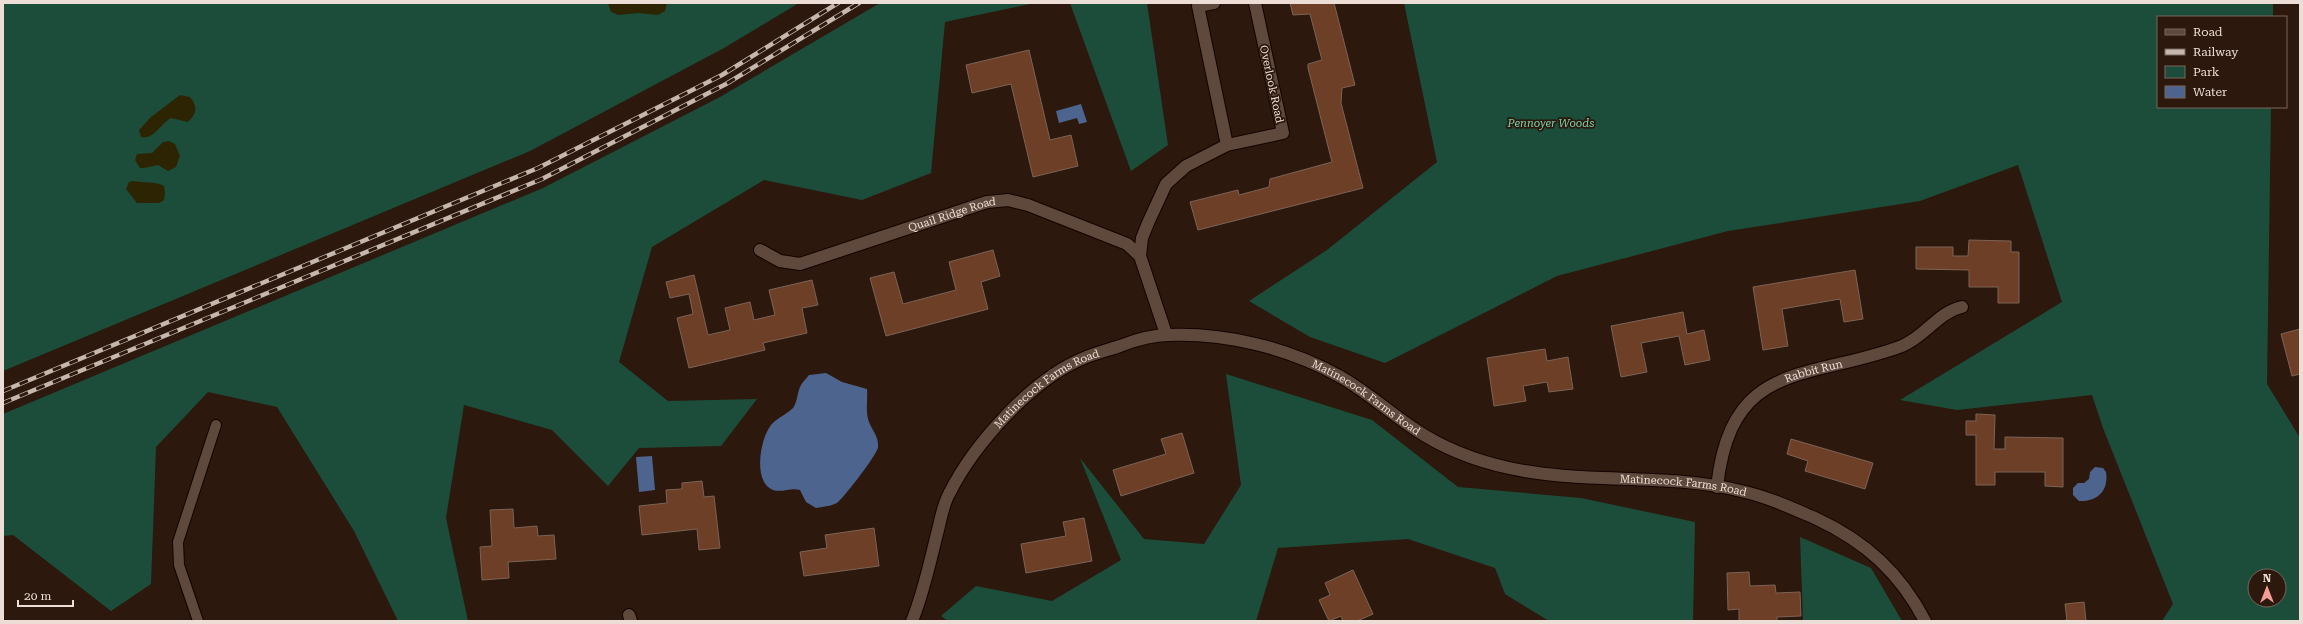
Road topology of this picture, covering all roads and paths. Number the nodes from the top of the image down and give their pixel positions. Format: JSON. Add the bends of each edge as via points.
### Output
{"nodes":[{"id":1,"x":1214,"y":3,"type":"edge"},
{"id":2,"x":1255,"y":3,"type":"edge"},
{"id":3,"x":1227,"y":145,"type":"junction"},
{"id":4,"x":760,"y":250,"type":"dead end"},
{"id":5,"x":1140,"y":256,"type":"junction"},
{"id":6,"x":1962,"y":307,"type":"dead end"},
{"id":7,"x":1166,"y":334,"type":"junction"},
{"id":8,"x":216,"y":425,"type":"dead end"},
{"id":9,"x":1717,"y":487,"type":"junction"},
{"id":10,"x":198,"y":621,"type":"edge"},
{"id":11,"x":912,"y":621,"type":"edge"},
{"id":12,"x":1925,"y":621,"type":"edge"}],
"edges":[{"from":1,"to":3,"type":"street","via":[[1198,6]]},
{"from":2,"to":3,"type":"street","name":"Overlook Road","via":[[1283,133]]},
{"from":3,"to":5,"type":"street","name":"Overlook Road","via":[[1186,166],[1166,184],[1142,238]]},
{"from":4,"to":5,"type":"street","name":"Quail Ridge Road","via":[[780,261],[800,264],[987,202],[1008,200],[1028,205],[1127,244]]},
{"from":5,"to":7,"type":"street","name":"Overlook Road"},
{"from":6,"to":9,"type":"street","name":"Rabbit Run","via":[[1943,314],[1924,334],[1908,343],[1889,351],[1810,370],[1784,379],[1759,393],[1742,410],[1729,431],[1720,457]]},
{"from":7,"to":9,"type":"street","name":"Matinecock Farms Road","via":[[1220,336],[1302,359],[1340,377],[1419,433],[1452,450],[1505,468],[1542,474]]},
{"from":7,"to":11,"type":"street","name":"Matinecock Farms Road","via":[[1134,341],[1082,358],[1048,379],[1007,414],[968,461],[947,497],[919,604]]},
{"from":8,"to":10,"type":"lane","via":[[178,542],[179,565]]},
{"from":9,"to":12,"type":"street","name":"Matinecock Farms Road","via":[[1775,500],[1860,542],[1879,558],[1917,606]]}]}
